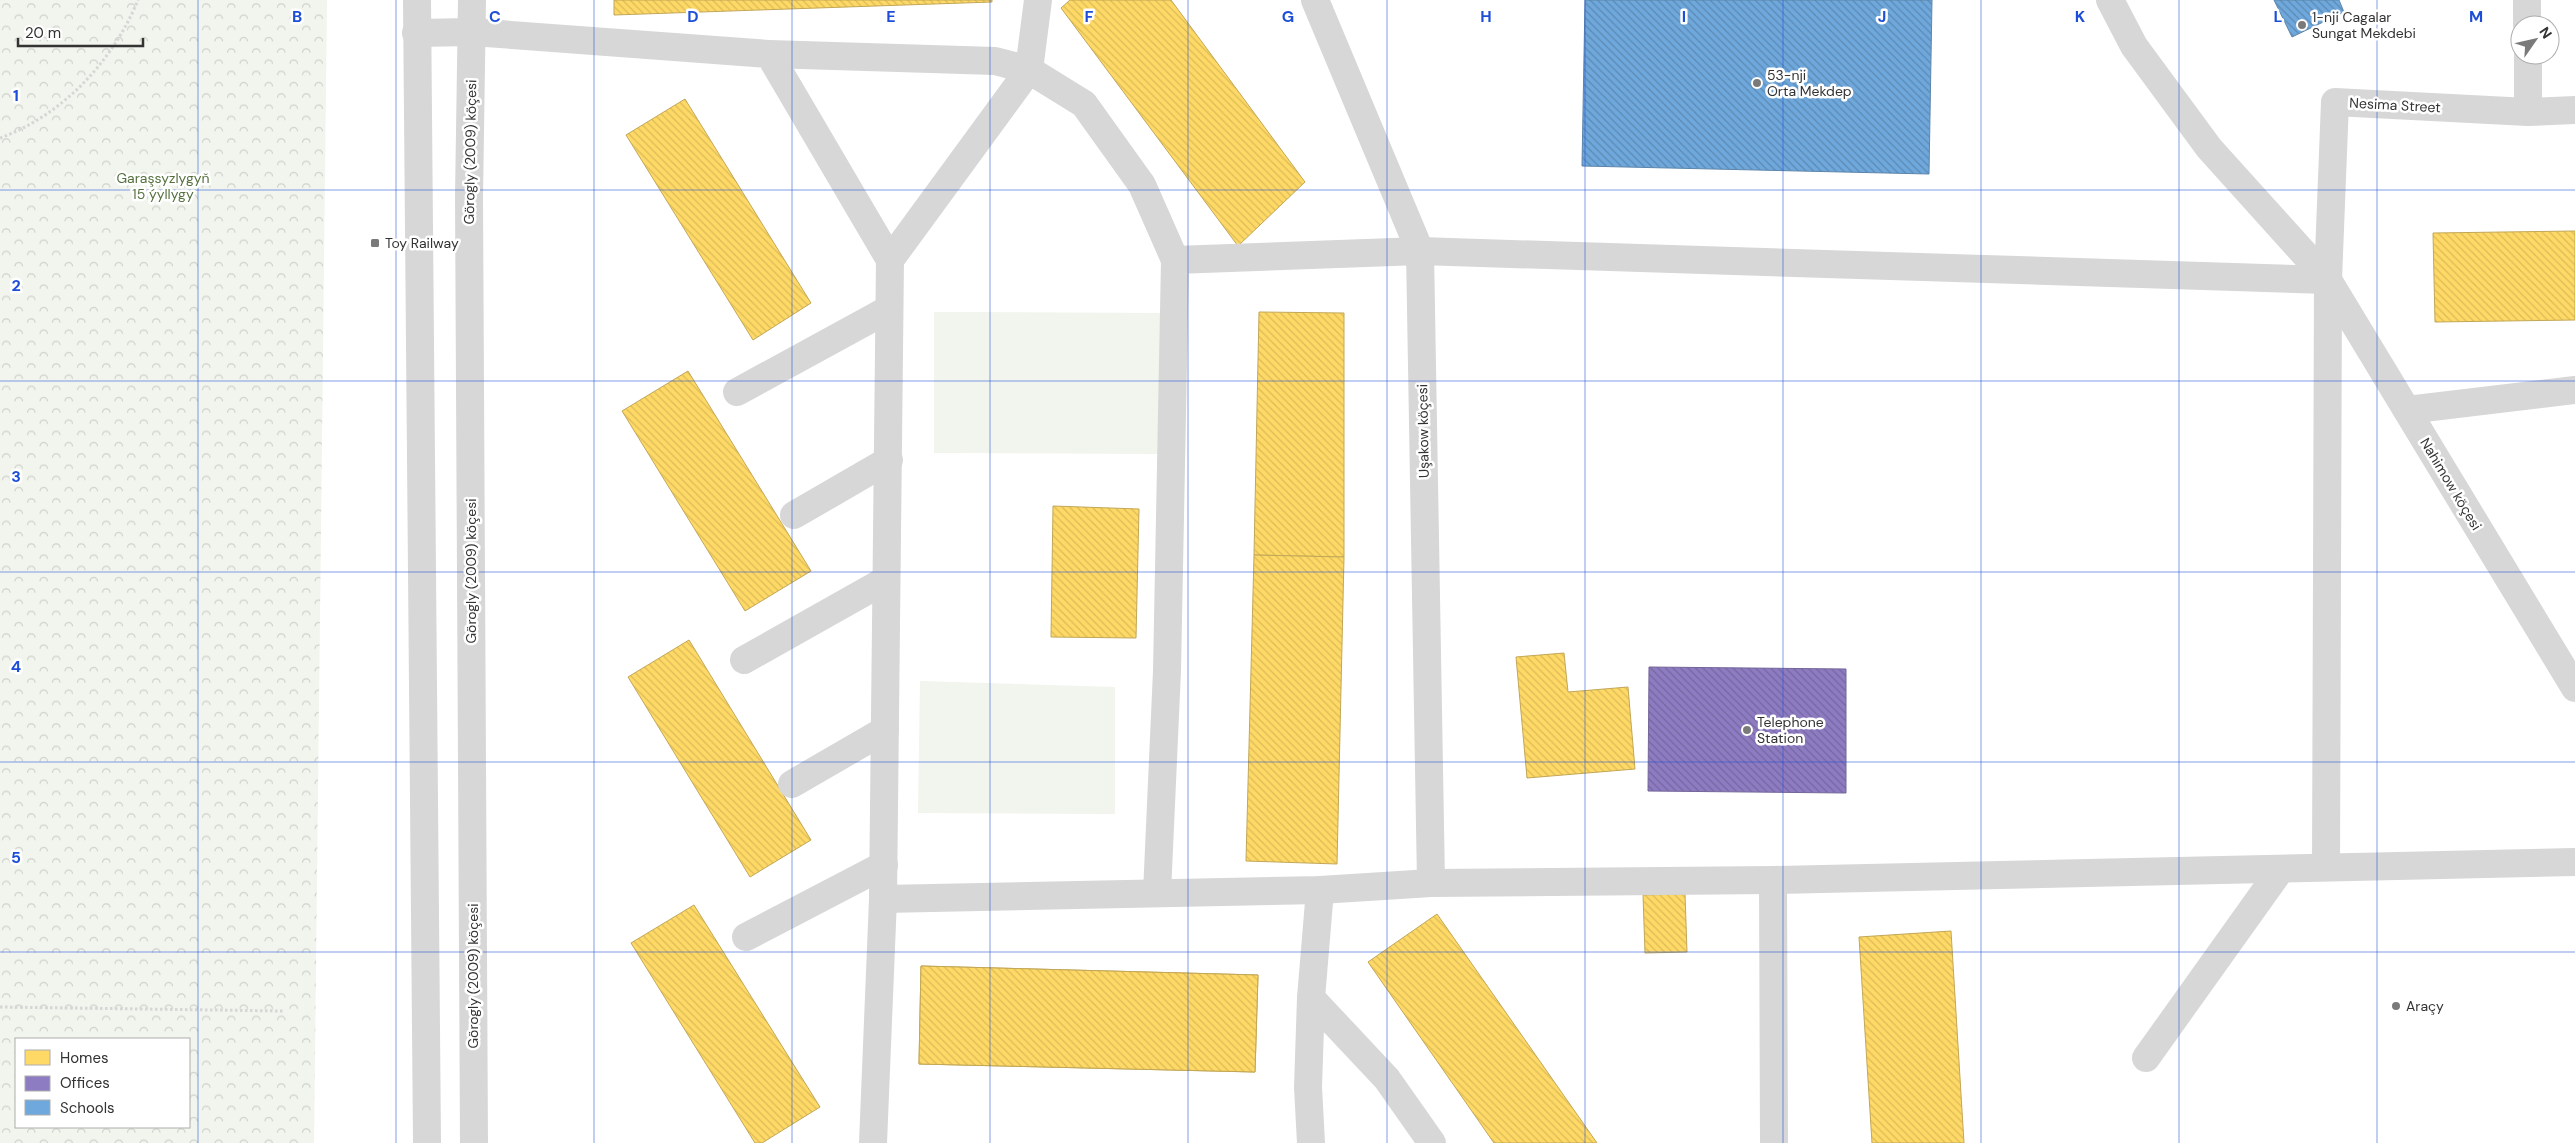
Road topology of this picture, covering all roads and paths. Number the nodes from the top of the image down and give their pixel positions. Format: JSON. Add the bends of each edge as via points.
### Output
{"nodes":[{"id":1,"x":138,"y":0,"type":"edge"},
{"id":2,"x":416,"y":0,"type":"edge"},
{"id":3,"x":472,"y":0,"type":"edge"},
{"id":4,"x":1038,"y":0,"type":"edge"},
{"id":5,"x":1315,"y":0,"type":"edge"},
{"id":6,"x":2110,"y":0,"type":"edge"},
{"id":7,"x":2527,"y":0,"type":"edge"},
{"id":8,"x":2527,"y":15,"type":"edge"},
{"id":9,"x":472,"y":32,"type":"junction"},
{"id":10,"x":416,"y":33,"type":"junction"},
{"id":11,"x":769,"y":54,"type":"junction"},
{"id":12,"x":2528,"y":65,"type":"edge"},
{"id":13,"x":1029,"y":70,"type":"junction"},
{"id":14,"x":2575,"y":110,"type":"edge"},
{"id":15,"x":2528,"y":112,"type":"junction"},
{"id":16,"x":0,"y":138,"type":"edge"},
{"id":17,"x":1420,"y":251,"type":"junction"},
{"id":18,"x":890,"y":260,"type":"junction"},
{"id":19,"x":1175,"y":260,"type":"junction"},
{"id":20,"x":2328,"y":280,"type":"junction"},
{"id":21,"x":889,"y":309,"type":"junction"},
{"id":22,"x":2575,"y":390,"type":"edge"},
{"id":23,"x":737,"y":392,"type":"dead end"},
{"id":24,"x":2407,"y":410,"type":"junction"},
{"id":25,"x":889,"y":460,"type":"junction"},
{"id":26,"x":794,"y":515,"type":"dead end"},
{"id":27,"x":886,"y":580,"type":"junction"},
{"id":28,"x":744,"y":660,"type":"dead end"},
{"id":29,"x":2575,"y":688,"type":"edge"},
{"id":30,"x":885,"y":730,"type":"junction"},
{"id":31,"x":792,"y":784,"type":"dead end"},
{"id":32,"x":2575,"y":862,"type":"edge"},
{"id":33,"x":884,"y":865,"type":"junction"},
{"id":34,"x":2326,"y":867,"type":"junction"},
{"id":35,"x":2281,"y":869,"type":"junction"},
{"id":36,"x":1773,"y":880,"type":"junction"},
{"id":37,"x":1431,"y":883,"type":"junction"},
{"id":38,"x":1320,"y":890,"type":"junction"},
{"id":39,"x":1157,"y":893,"type":"junction"},
{"id":40,"x":883,"y":899,"type":"junction"},
{"id":41,"x":746,"y":937,"type":"dead end"},
{"id":42,"x":1311,"y":998,"type":"junction"},
{"id":43,"x":0,"y":1007,"type":"edge"},
{"id":44,"x":282,"y":1011,"type":"dead end"},
{"id":45,"x":2146,"y":1058,"type":"dead end"},
{"id":46,"x":427,"y":1143,"type":"edge"},
{"id":47,"x":474,"y":1143,"type":"edge"},
{"id":48,"x":873,"y":1143,"type":"edge"},
{"id":49,"x":1311,"y":1143,"type":"edge"},
{"id":50,"x":1432,"y":1143,"type":"edge"},
{"id":51,"x":1774,"y":1143,"type":"edge"}],
"edges":[{"from":1,"to":16,"type":"path","via":[[116,44],[78,88],[32,123]]},
{"from":2,"to":10,"type":"street"},
{"from":3,"to":9,"type":"street","name":"Görogly (2009) köçesi"},
{"from":4,"to":13,"type":"street"},
{"from":5,"to":17,"type":"street","name":"Uşakow köçesi"},
{"from":6,"to":20,"type":"street","name":"Nahimow köçesi","via":[[2134,46],[2209,148]]},
{"from":7,"to":8,"type":"street"},
{"from":9,"to":10,"type":"street"},
{"from":9,"to":11,"type":"street"},
{"from":9,"to":47,"type":"street","name":"Görogly (2009) köçesi","via":[[469,217]]},
{"from":10,"to":46,"type":"street"},
{"from":11,"to":13,"type":"street","via":[[995,61]]},
{"from":11,"to":18,"type":"street"},
{"from":12,"to":15,"type":"street"},
{"from":13,"to":18,"type":"street"},
{"from":13,"to":19,"type":"street","via":[[1084,104],[1142,185]]},
{"from":14,"to":15,"type":"street","name":"Nesima Street"},
{"from":15,"to":20,"type":"street","name":"Nesima Street","via":[[2334,102]]},
{"from":17,"to":19,"type":"street"},
{"from":17,"to":20,"type":"street"},
{"from":17,"to":37,"type":"street","name":"Uşakow köçesi"},
{"from":18,"to":21,"type":"street"},
{"from":19,"to":39,"type":"street","via":[[1167,671]]},
{"from":20,"to":24,"type":"street","name":"Nahimow köçesi"},
{"from":20,"to":34,"type":"street"},
{"from":21,"to":23,"type":"street"},
{"from":21,"to":25,"type":"street"},
{"from":22,"to":24,"type":"street"},
{"from":24,"to":29,"type":"street","name":"Nahimow köçesi"},
{"from":25,"to":26,"type":"street"},
{"from":25,"to":27,"type":"street"},
{"from":27,"to":28,"type":"street"},
{"from":27,"to":30,"type":"street"},
{"from":30,"to":31,"type":"street"},
{"from":30,"to":33,"type":"street"},
{"from":32,"to":34,"type":"street"},
{"from":33,"to":40,"type":"street"},
{"from":33,"to":41,"type":"street"},
{"from":34,"to":35,"type":"street"},
{"from":35,"to":36,"type":"street"},
{"from":35,"to":45,"type":"street"},
{"from":36,"to":37,"type":"street"},
{"from":36,"to":51,"type":"street"},
{"from":37,"to":38,"type":"street"},
{"from":38,"to":39,"type":"street"},
{"from":38,"to":42,"type":"street"},
{"from":39,"to":40,"type":"street"},
{"from":40,"to":48,"type":"street"},
{"from":42,"to":49,"type":"street","via":[[1308,1088]]},
{"from":42,"to":50,"type":"street","via":[[1387,1079]]},
{"from":43,"to":44,"type":"path"}]}
